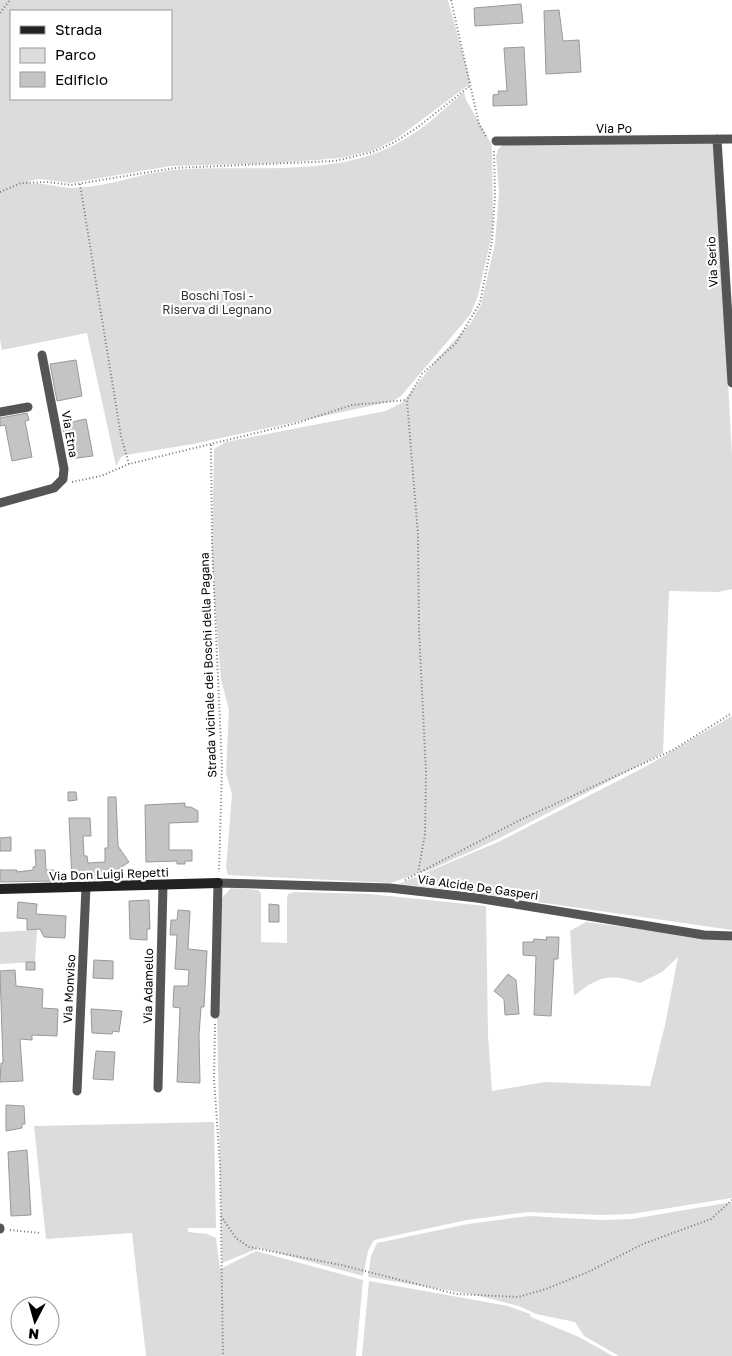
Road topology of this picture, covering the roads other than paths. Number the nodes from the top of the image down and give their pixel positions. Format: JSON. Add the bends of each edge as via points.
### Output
{"nodes":[{"id":1,"x":718,"y":139,"type":"junction"},
{"id":2,"x":732,"y":139,"type":"edge"},
{"id":3,"x":496,"y":141,"type":"road end"},
{"id":4,"x":42,"y":355,"type":"dead end"},
{"id":5,"x":732,"y":383,"type":"edge"},
{"id":6,"x":28,"y":407,"type":"dead end"},
{"id":7,"x":0,"y":412,"type":"edge"},
{"id":8,"x":0,"y":502,"type":"edge"},
{"id":9,"x":218,"y":883,"type":"junction"},
{"id":10,"x":163,"y":885,"type":"junction"},
{"id":11,"x":86,"y":887,"type":"junction"},
{"id":12,"x":0,"y":889,"type":"edge"},
{"id":13,"x":732,"y":936,"type":"edge"},
{"id":14,"x":215,"y":1014,"type":"road end"},
{"id":15,"x":158,"y":1088,"type":"dead end"},
{"id":16,"x":77,"y":1092,"type":"dead end"}],
"edges":[{"from":1,"to":2,"type":"street","name":"Via Po"},
{"from":1,"to":3,"type":"street","name":"Via Po"},
{"from":1,"to":5,"type":"street","name":"Via Serio"},
{"from":4,"to":8,"type":"street","name":"Via Etna","via":[[64,469],[63,479],[59,485]]},
{"from":6,"to":7,"type":"street"},
{"from":9,"to":10,"type":"street","name":"Via Don Luigi Repetti"},
{"from":9,"to":13,"type":"street","name":"Via Alcide De Gasperi","via":[[390,888],[477,898],[704,936]]},
{"from":9,"to":14,"type":"street"},
{"from":10,"to":11,"type":"street","name":"Via Don Luigi Repetti"},
{"from":10,"to":15,"type":"street","name":"Via Adamello"},
{"from":11,"to":12,"type":"street","name":"Via Don Luigi Repetti"},
{"from":11,"to":16,"type":"street","name":"Via Monviso"}]}
